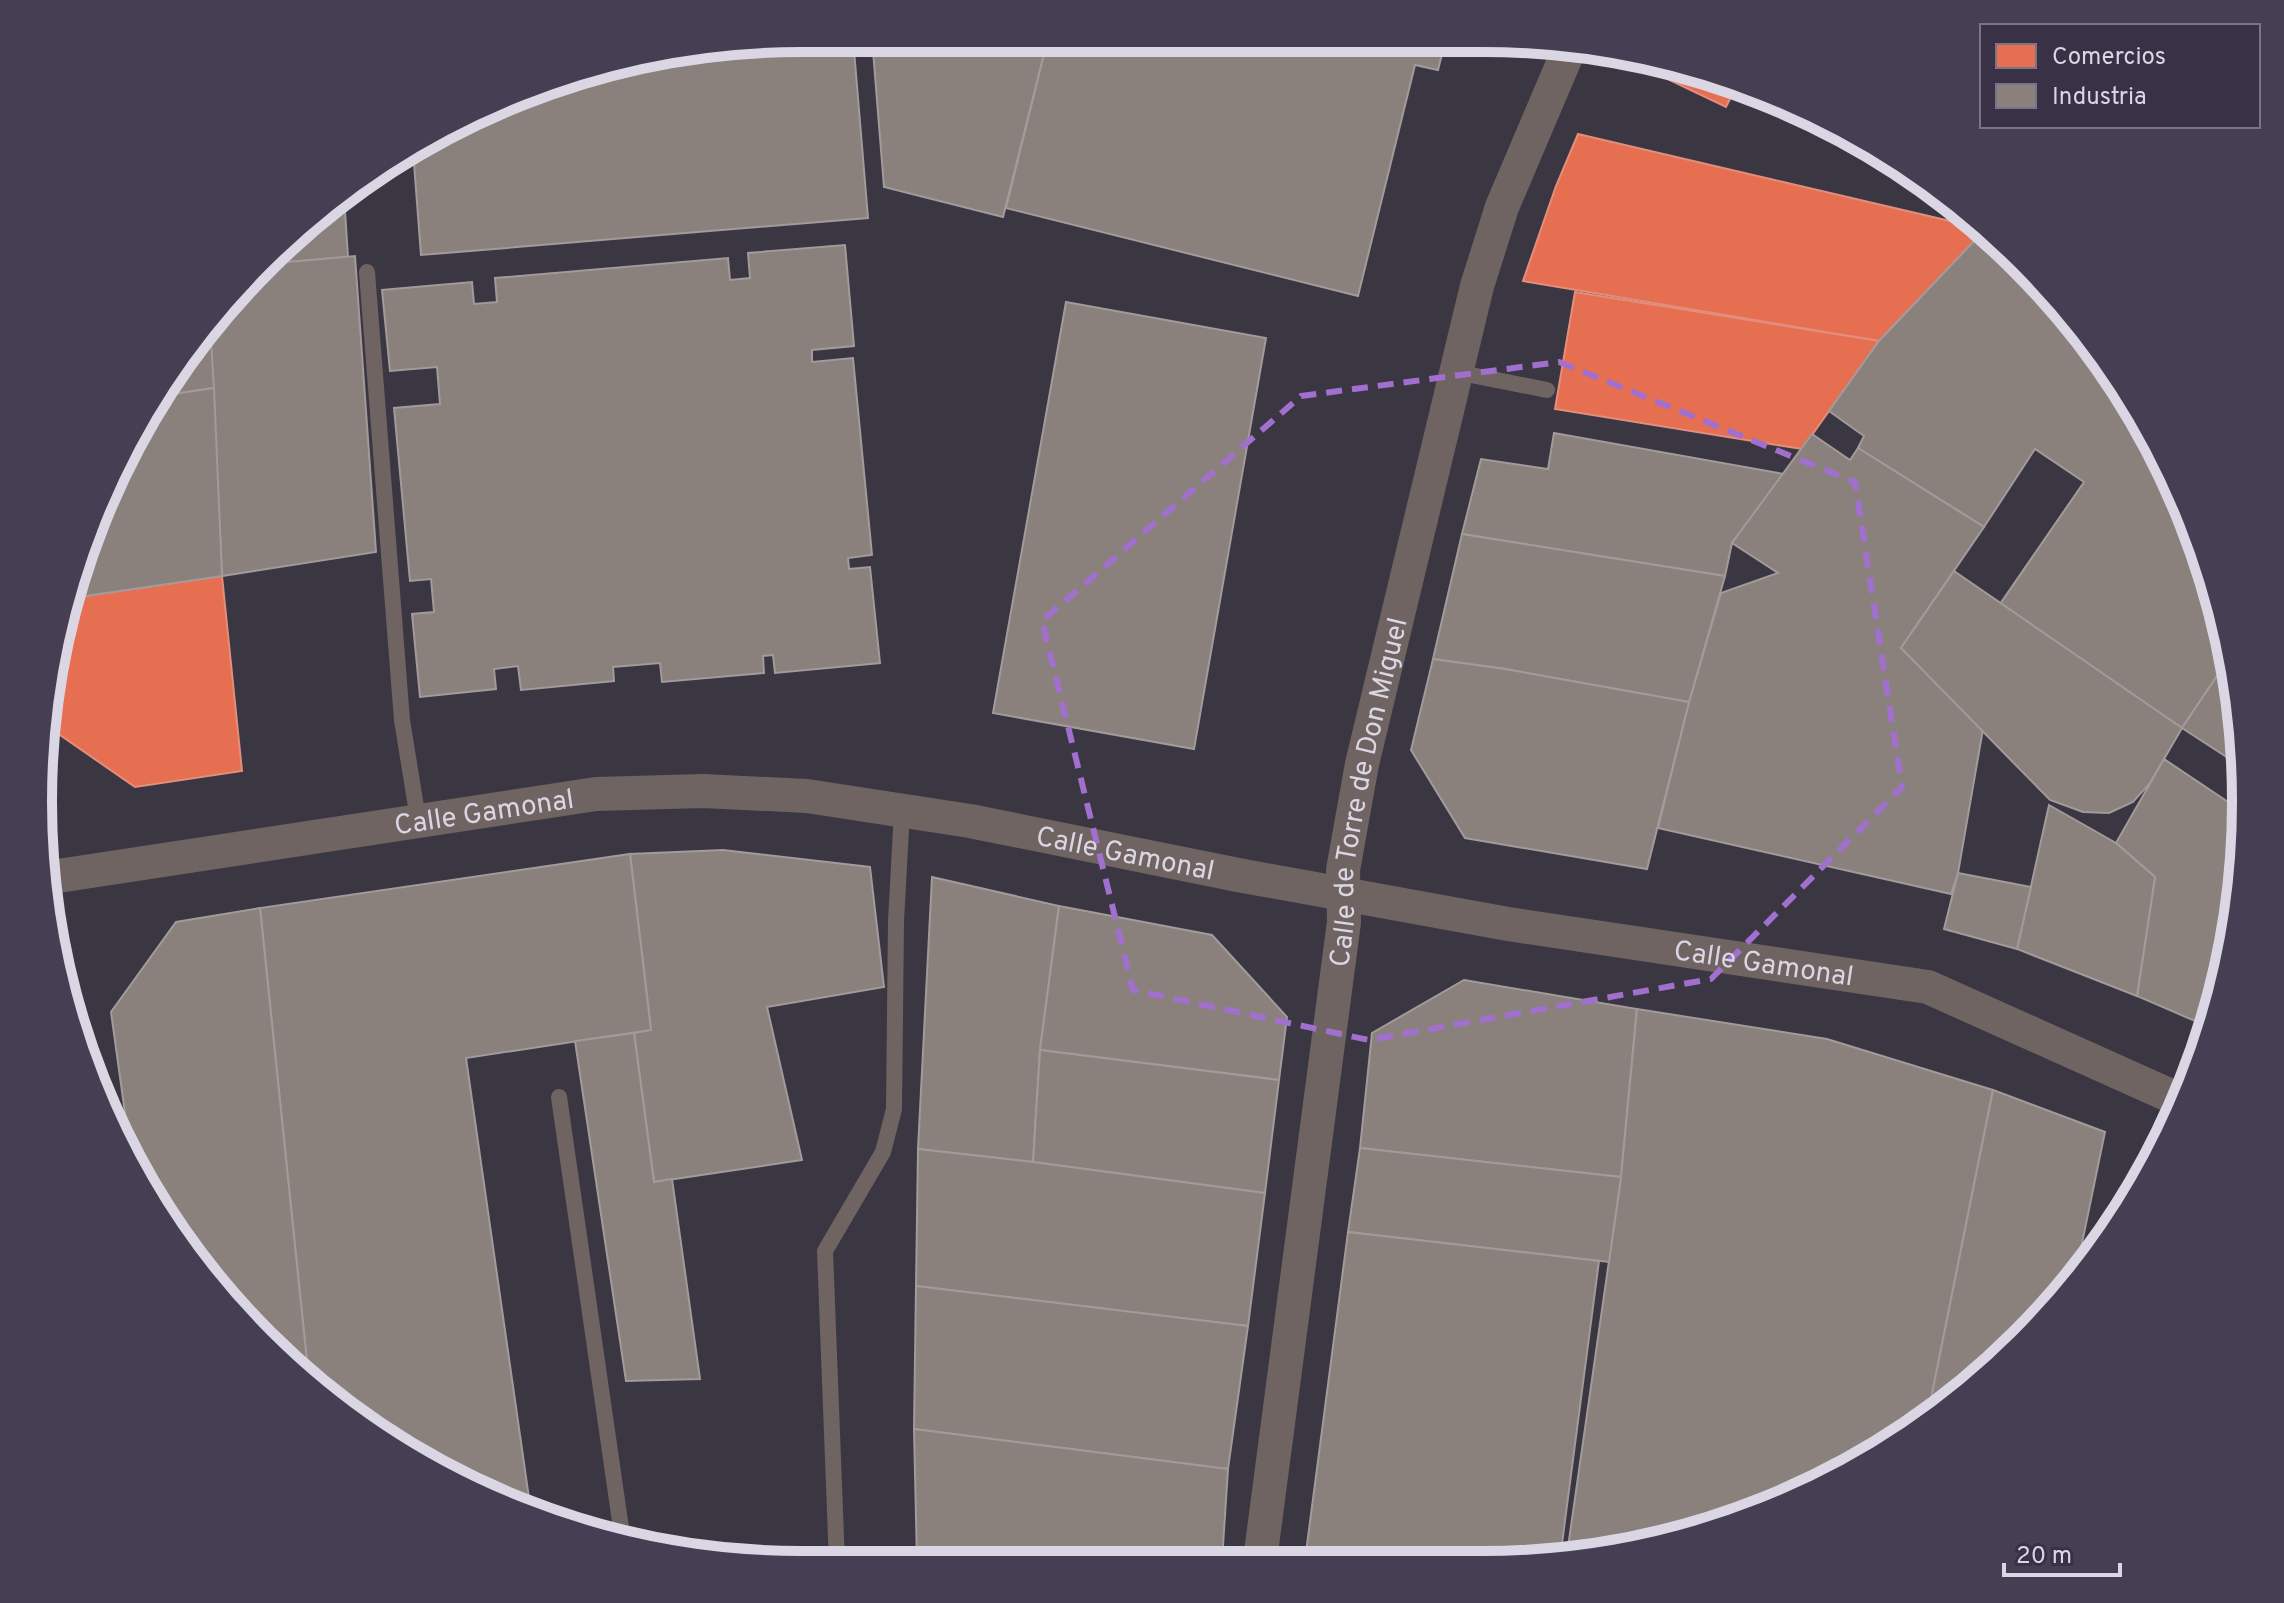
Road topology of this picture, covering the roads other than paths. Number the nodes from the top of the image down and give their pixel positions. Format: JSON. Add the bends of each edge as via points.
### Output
{"nodes":[{"id":1,"x":1566,"y":57,"type":"edge"},
{"id":2,"x":367,"y":272,"type":"dead end"},
{"id":3,"x":1456,"y":372,"type":"junction"},
{"id":4,"x":1547,"y":390,"type":"dead end"},
{"id":5,"x":902,"y":811,"type":"junction"},
{"id":6,"x":418,"y":819,"type":"junction"},
{"id":7,"x":56,"y":876,"type":"edge"},
{"id":8,"x":1343,"y":895,"type":"junction"},
{"id":9,"x":2171,"y":1096,"type":"edge"},
{"id":10,"x":559,"y":1097,"type":"dead end"},
{"id":11,"x":621,"y":1528,"type":"edge"},
{"id":12,"x":837,"y":1551,"type":"edge"},
{"id":13,"x":1261,"y":1551,"type":"edge"}],
"edges":[{"from":1,"to":3,"type":"street","name":"Calle de Torre de Don Miguel","via":[[1502,207]]},
{"from":2,"to":6,"type":"lane","via":[[402,720]]},
{"from":3,"to":4,"type":"lane"},
{"from":3,"to":8,"type":"street","name":"Calle de Torre de Don Miguel","via":[[1362,764]]},
{"from":5,"to":6,"type":"street","name":"Calle Gamonal","via":[[807,796],[703,791],[596,794]]},
{"from":5,"to":8,"type":"street","name":"Calle Gamonal"},
{"from":5,"to":12,"type":"lane","via":[[894,1109],[877,1163],[825,1251]]},
{"from":6,"to":7,"type":"street","name":"Calle Gamonal"},
{"from":8,"to":9,"type":"street","name":"Calle Gamonal","via":[[1928,987]]},
{"from":8,"to":13,"type":"street","name":"Calle de Torre de Don Miguel","via":[[1344,922]]},
{"from":10,"to":11,"type":"lane"}]}
